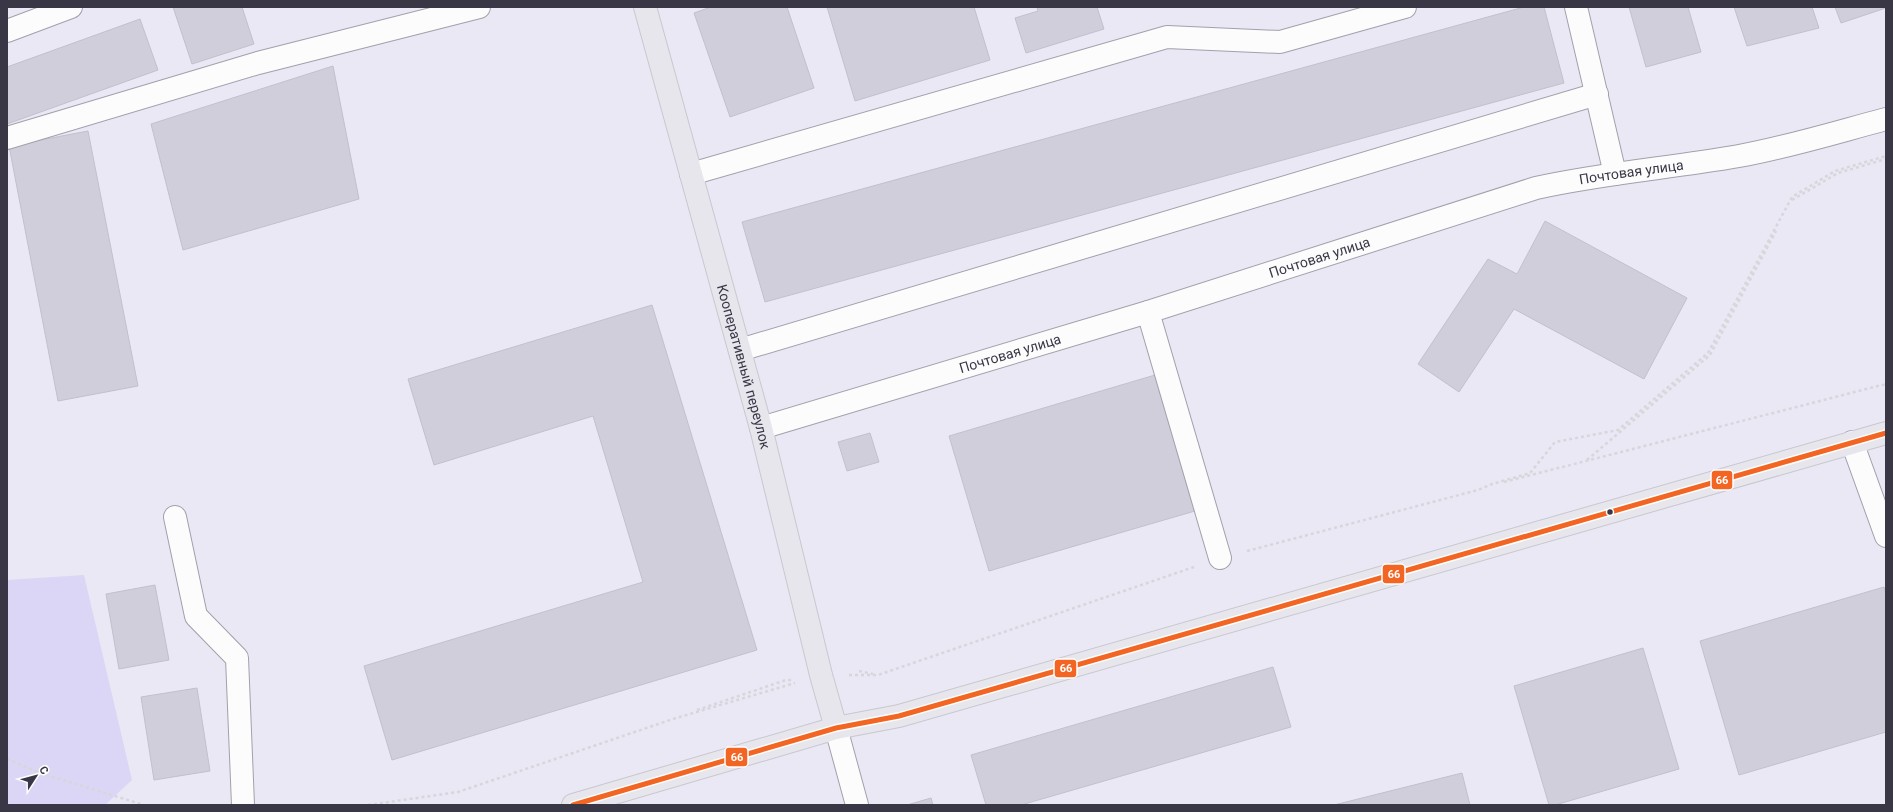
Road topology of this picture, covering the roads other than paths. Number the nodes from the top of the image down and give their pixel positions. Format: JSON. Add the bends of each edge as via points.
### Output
{"nodes":[{"id":1,"x":71,"y":7,"type":"edge"},
{"id":2,"x":479,"y":7,"type":"edge"},
{"id":3,"x":645,"y":7,"type":"edge"},
{"id":4,"x":1405,"y":7,"type":"edge"},
{"id":5,"x":1576,"y":7,"type":"edge"},
{"id":6,"x":7,"y":31,"type":"edge"},
{"id":7,"x":1597,"y":94,"type":"junction"},
{"id":8,"x":1886,"y":119,"type":"edge"},
{"id":9,"x":7,"y":138,"type":"edge"},
{"id":10,"x":691,"y":174,"type":"junction"},
{"id":11,"x":1615,"y":174,"type":"junction"},
{"id":12,"x":1148,"y":312,"type":"junction"},
{"id":13,"x":740,"y":350,"type":"junction"},
{"id":14,"x":761,"y":428,"type":"junction"},
{"id":15,"x":1886,"y":433,"type":"edge"},
{"id":16,"x":1852,"y":442,"type":"junction"},
{"id":17,"x":175,"y":517,"type":"dead end"},
{"id":18,"x":1886,"y":536,"type":"edge"},
{"id":19,"x":1220,"y":558,"type":"road end"},
{"id":20,"x":836,"y":728,"type":"junction"},
{"id":21,"x":243,"y":805,"type":"edge"},
{"id":22,"x":573,"y":805,"type":"edge"},
{"id":23,"x":857,"y":805,"type":"edge"}],
"edges":[{"from":1,"to":6,"type":"street"},
{"from":2,"to":9,"type":"street","via":[[258,63]]},
{"from":3,"to":10,"type":"main road","name":"Кооперативный переулок"},
{"from":4,"to":10,"type":"street","via":[[1280,42],[1167,37]]},
{"from":5,"to":7,"type":"street"},
{"from":7,"to":11,"type":"street"},
{"from":7,"to":13,"type":"street"},
{"from":8,"to":11,"type":"street","name":"Почтовая улица","via":[[1790,146]]},
{"from":10,"to":13,"type":"main road","name":"Кооперативный переулок"},
{"from":11,"to":12,"type":"street","name":"Почтовая улица","via":[[1536,188]]},
{"from":12,"to":14,"type":"street","name":"Почтовая улица"},
{"from":12,"to":19,"type":"street"},
{"from":13,"to":14,"type":"main road","name":"Кооперативный переулок"},
{"from":14,"to":20,"type":"main road","name":"Кооперативный переулок","via":[[811,677]]},
{"from":15,"to":16,"type":"main road"},
{"from":16,"to":18,"type":"street"},
{"from":16,"to":20,"type":"main road","via":[[899,716]]},
{"from":17,"to":21,"type":"street","via":[[196,616],[237,658]]},
{"from":20,"to":22,"type":"main road"},
{"from":20,"to":23,"type":"street"}]}
